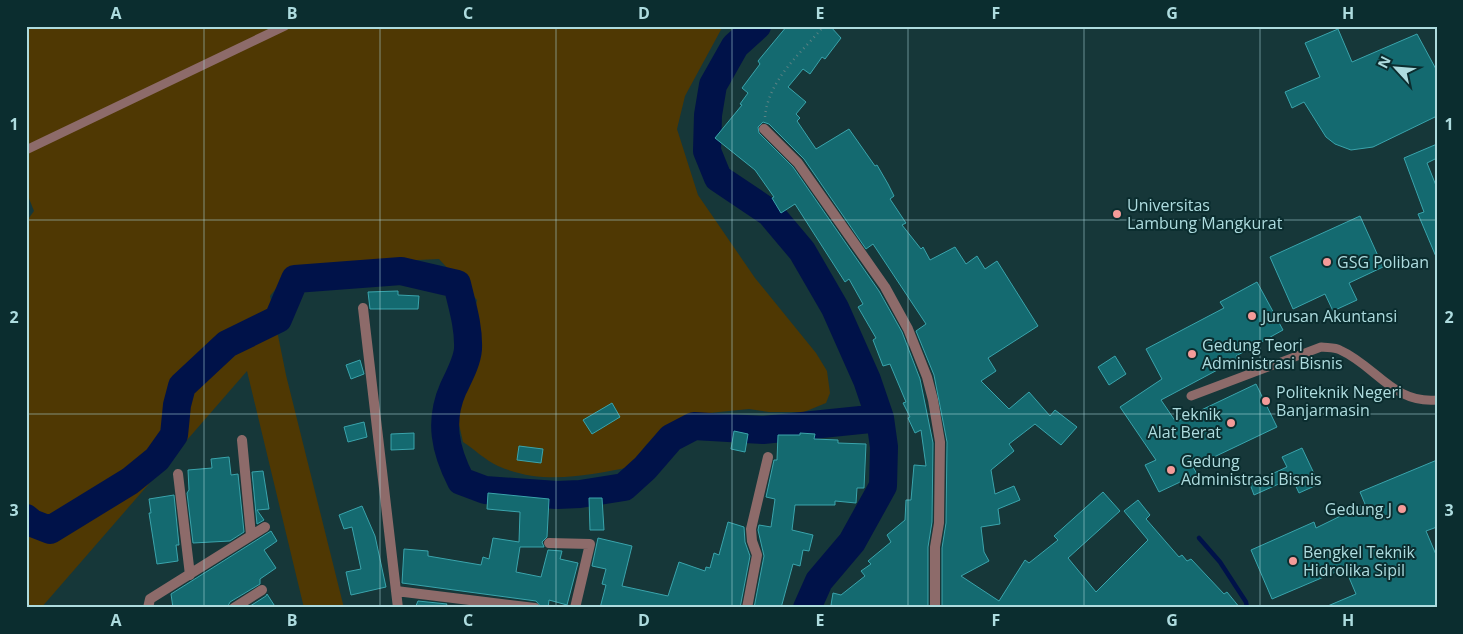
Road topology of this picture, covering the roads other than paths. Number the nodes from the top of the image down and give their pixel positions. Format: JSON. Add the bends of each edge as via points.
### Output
{"nodes":[{"id":1,"x":285,"y":26,"type":"edge"},
{"id":2,"x":764,"y":129,"type":"road end"},
{"id":3,"x":26,"y":150,"type":"edge"},
{"id":4,"x":363,"y":308,"type":"dead end"},
{"id":5,"x":1191,"y":396,"type":"dead end"},
{"id":6,"x":1437,"y":400,"type":"edge"},
{"id":7,"x":242,"y":440,"type":"dead end"},
{"id":8,"x":768,"y":457,"type":"dead end"},
{"id":9,"x":178,"y":474,"type":"dead end"},
{"id":10,"x":265,"y":527,"type":"dead end"},
{"id":11,"x":251,"y":535,"type":"junction"},
{"id":12,"x":549,"y":543,"type":"dead end"},
{"id":13,"x":190,"y":575,"type":"junction"},
{"id":14,"x":262,"y":590,"type":"dead end"},
{"id":15,"x":396,"y":591,"type":"junction"},
{"id":16,"x":148,"y":608,"type":"edge"},
{"id":17,"x":234,"y":608,"type":"edge"},
{"id":18,"x":398,"y":608,"type":"edge"},
{"id":19,"x":534,"y":608,"type":"edge"},
{"id":20,"x":575,"y":608,"type":"edge"},
{"id":21,"x":747,"y":608,"type":"edge"},
{"id":22,"x":935,"y":608,"type":"edge"}],
"edges":[{"from":1,"to":3,"type":"lane"},
{"from":2,"to":22,"type":"street","via":[[798,163],[885,287],[908,328],[927,377],[940,442]]},
{"from":4,"to":15,"type":"street"},
{"from":5,"to":6,"type":"lane","via":[[1321,347],[1340,349],[1400,394],[1415,400]]},
{"from":7,"to":11,"type":"street"},
{"from":8,"to":21,"type":"street","via":[[751,529],[757,555]]},
{"from":9,"to":13,"type":"street"},
{"from":10,"to":11,"type":"street"},
{"from":11,"to":13,"type":"street"},
{"from":12,"to":20,"type":"street","via":[[590,544]]},
{"from":13,"to":16,"type":"street","via":[[150,599]]},
{"from":14,"to":17,"type":"street"},
{"from":15,"to":18,"type":"street"},
{"from":15,"to":19,"type":"street"}]}
